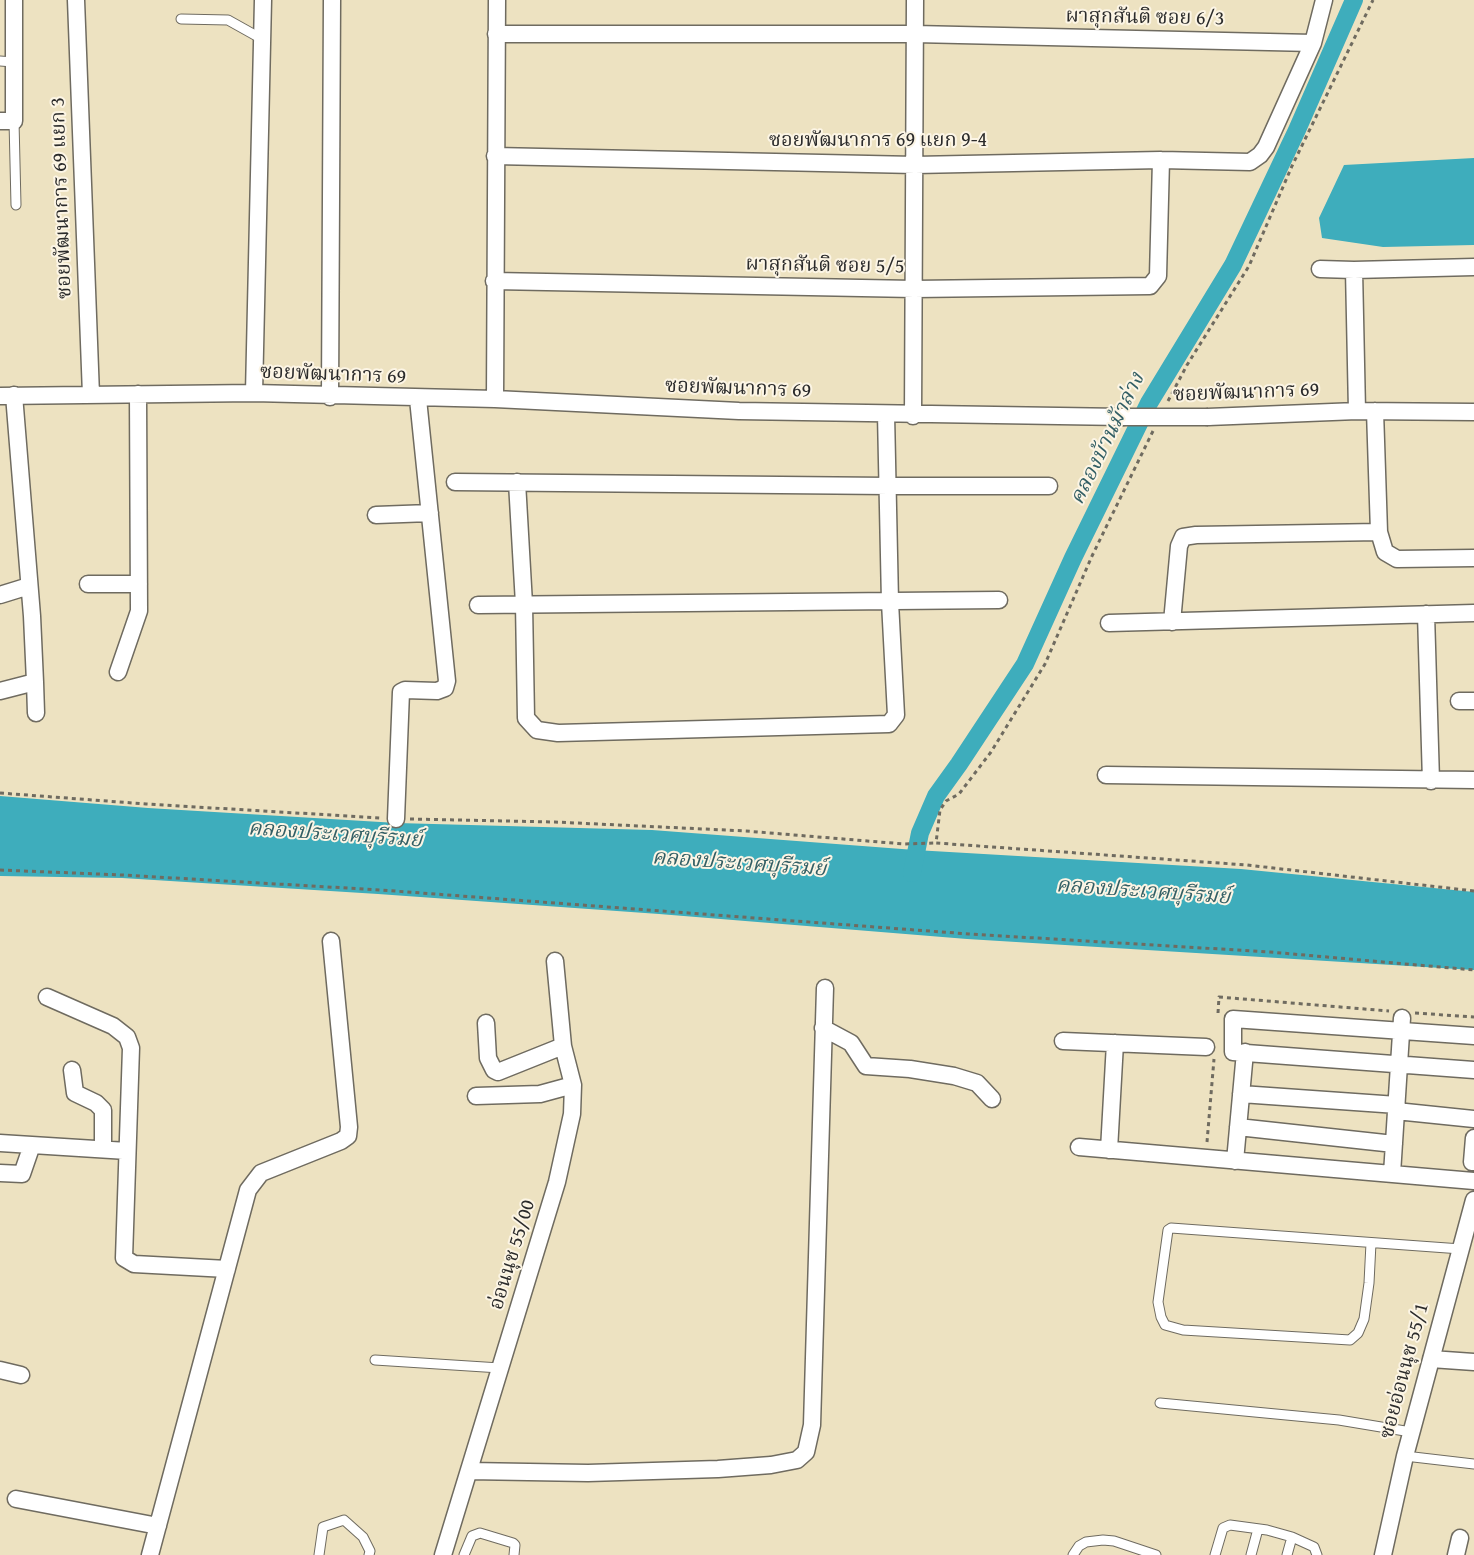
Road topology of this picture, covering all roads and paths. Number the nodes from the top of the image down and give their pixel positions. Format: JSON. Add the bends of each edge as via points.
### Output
{"nodes":[{"id":1,"x":14,"y":0,"type":"edge"},
{"id":2,"x":76,"y":0,"type":"edge"},
{"id":3,"x":263,"y":0,"type":"edge"},
{"id":4,"x":332,"y":0,"type":"edge"},
{"id":5,"x":497,"y":0,"type":"edge"},
{"id":6,"x":915,"y":0,"type":"edge"},
{"id":7,"x":1324,"y":0,"type":"edge"},
{"id":8,"x":181,"y":20,"type":"dead end"},
{"id":9,"x":496,"y":34,"type":"junction"},
{"id":10,"x":915,"y":34,"type":"junction"},
{"id":11,"x":262,"y":39,"type":"junction"},
{"id":12,"x":1313,"y":43,"type":"junction"},
{"id":13,"x":6,"y":61,"type":"edge"},
{"id":14,"x":7,"y":121,"type":"edge"},
{"id":15,"x":494,"y":156,"type":"junction"},
{"id":16,"x":1161,"y":160,"type":"junction"},
{"id":17,"x":915,"y":165,"type":"junction"},
{"id":18,"x":16,"y":205,"type":"dead end"},
{"id":19,"x":1474,"y":267,"type":"edge"},
{"id":20,"x":1320,"y":269,"type":"dead end"},
{"id":21,"x":1354,"y":270,"type":"junction"},
{"id":22,"x":494,"y":281,"type":"junction"},
{"id":23,"x":914,"y":289,"type":"junction"},
{"id":24,"x":254,"y":393,"type":"junction"},
{"id":25,"x":138,"y":394,"type":"junction"},
{"id":26,"x":7,"y":395,"type":"edge"},
{"id":27,"x":91,"y":395,"type":"junction"},
{"id":28,"x":330,"y":397,"type":"junction"},
{"id":29,"x":418,"y":399,"type":"junction"},
{"id":30,"x":495,"y":399,"type":"junction"},
{"id":31,"x":1357,"y":411,"type":"junction"},
{"id":32,"x":1375,"y":411,"type":"junction"},
{"id":33,"x":1474,"y":412,"type":"edge"},
{"id":34,"x":886,"y":414,"type":"junction"},
{"id":35,"x":913,"y":416,"type":"junction"},
{"id":36,"x":455,"y":482,"type":"dead end"},
{"id":37,"x":517,"y":482,"type":"junction"},
{"id":38,"x":889,"y":486,"type":"junction"},
{"id":39,"x":1049,"y":486,"type":"dead end"},
{"id":40,"x":430,"y":513,"type":"junction"},
{"id":41,"x":376,"y":515,"type":"dead end"},
{"id":42,"x":1378,"y":532,"type":"junction"},
{"id":43,"x":1474,"y":558,"type":"edge"},
{"id":44,"x":88,"y":584,"type":"dead end"},
{"id":45,"x":139,"y":584,"type":"junction"},
{"id":46,"x":29,"y":586,"type":"junction"},
{"id":47,"x":0,"y":595,"type":"edge"},
{"id":48,"x":999,"y":600,"type":"dead end"},
{"id":49,"x":890,"y":602,"type":"junction"},
{"id":50,"x":524,"y":604,"type":"junction"},
{"id":51,"x":478,"y":605,"type":"dead end"},
{"id":52,"x":1474,"y":613,"type":"edge"},
{"id":53,"x":1426,"y":614,"type":"junction"},
{"id":54,"x":1172,"y":622,"type":"junction"},
{"id":55,"x":1108,"y":623,"type":"dead end"},
{"id":56,"x":118,"y":672,"type":"dead end"},
{"id":57,"x":35,"y":682,"type":"junction"},
{"id":58,"x":0,"y":691,"type":"edge"},
{"id":59,"x":36,"y":713,"type":"dead end"},
{"id":60,"x":1106,"y":775,"type":"dead end"},
{"id":61,"x":1474,"y":780,"type":"edge"},
{"id":62,"x":1431,"y":781,"type":"junction"},
{"id":63,"x":0,"y":792,"type":"edge"},
{"id":64,"x":396,"y":819,"type":"junction"},
{"id":65,"x":936,"y":843,"type":"dead end"},
{"id":66,"x":0,"y":870,"type":"edge"},
{"id":67,"x":331,"y":941,"type":"dead end"},
{"id":68,"x":555,"y":961,"type":"dead end"},
{"id":69,"x":1474,"y":970,"type":"edge"},
{"id":70,"x":824,"y":988,"type":"dead end"},
{"id":71,"x":47,"y":997,"type":"dead end"},
{"id":72,"x":1218,"y":1016,"type":"dead end"},
{"id":73,"x":1474,"y":1017,"type":"edge"},
{"id":74,"x":1401,"y":1018,"type":"junction"},
{"id":75,"x":486,"y":1023,"type":"dead end"},
{"id":76,"x":823,"y":1028,"type":"junction"},
{"id":77,"x":1474,"y":1036,"type":"edge"},
{"id":78,"x":1063,"y":1041,"type":"dead end"},
{"id":79,"x":1115,"y":1043,"type":"junction"},
{"id":80,"x":563,"y":1046,"type":"junction"},
{"id":81,"x":1210,"y":1050,"type":"joint"},
{"id":82,"x":1245,"y":1052,"type":"junction"},
{"id":83,"x":1399,"y":1063,"type":"junction"},
{"id":84,"x":72,"y":1070,"type":"dead end"},
{"id":85,"x":1474,"y":1070,"type":"edge"},
{"id":86,"x":574,"y":1086,"type":"junction"},
{"id":87,"x":1241,"y":1094,"type":"junction"},
{"id":88,"x":476,"y":1096,"type":"dead end"},
{"id":89,"x":992,"y":1098,"type":"dead end"},
{"id":90,"x":1397,"y":1108,"type":"junction"},
{"id":91,"x":1474,"y":1119,"type":"edge"},
{"id":92,"x":1238,"y":1128,"type":"junction"},
{"id":93,"x":1474,"y":1138,"type":"edge"},
{"id":94,"x":0,"y":1143,"type":"edge"},
{"id":95,"x":1394,"y":1144,"type":"junction"},
{"id":96,"x":32,"y":1145,"type":"junction"},
{"id":97,"x":1079,"y":1147,"type":"dead end"},
{"id":98,"x":103,"y":1149,"type":"junction"},
{"id":99,"x":1109,"y":1150,"type":"junction"},
{"id":100,"x":127,"y":1151,"type":"junction"},
{"id":101,"x":1206,"y":1158,"type":"junction"},
{"id":102,"x":1234,"y":1160,"type":"junction"},
{"id":103,"x":1474,"y":1162,"type":"edge"},
{"id":104,"x":0,"y":1173,"type":"edge"},
{"id":105,"x":1392,"y":1174,"type":"junction"},
{"id":106,"x":1474,"y":1181,"type":"edge"},
{"id":107,"x":1474,"y":1200,"type":"edge"},
{"id":108,"x":1371,"y":1243,"type":"junction"},
{"id":109,"x":1461,"y":1249,"type":"junction"},
{"id":110,"x":227,"y":1269,"type":"junction"},
{"id":111,"x":1431,"y":1359,"type":"junction"},
{"id":112,"x":375,"y":1360,"type":"dead end"},
{"id":113,"x":1474,"y":1362,"type":"edge"},
{"id":114,"x":500,"y":1368,"type":"junction"},
{"id":115,"x":0,"y":1370,"type":"edge"},
{"id":116,"x":21,"y":1375,"type":"dead end"},
{"id":117,"x":1160,"y":1403,"type":"dead end"},
{"id":118,"x":1411,"y":1432,"type":"junction"},
{"id":119,"x":1404,"y":1456,"type":"junction"},
{"id":120,"x":1474,"y":1464,"type":"edge"},
{"id":121,"x":468,"y":1472,"type":"junction"},
{"id":122,"x":16,"y":1499,"type":"dead end"},
{"id":123,"x":158,"y":1526,"type":"junction"},
{"id":124,"x":1258,"y":1529,"type":"junction"},
{"id":125,"x":1292,"y":1537,"type":"junction"},
{"id":126,"x":1460,"y":1538,"type":"dead end"},
{"id":127,"x":150,"y":1555,"type":"edge"},
{"id":128,"x":319,"y":1555,"type":"edge"},
{"id":129,"x":369,"y":1555,"type":"edge"},
{"id":130,"x":443,"y":1555,"type":"edge"},
{"id":131,"x":464,"y":1555,"type":"edge"},
{"id":132,"x":514,"y":1555,"type":"edge"},
{"id":133,"x":1072,"y":1555,"type":"edge"},
{"id":134,"x":1156,"y":1555,"type":"edge"},
{"id":135,"x":1215,"y":1555,"type":"edge"},
{"id":136,"x":1251,"y":1555,"type":"edge"},
{"id":137,"x":1287,"y":1555,"type":"edge"},
{"id":138,"x":1317,"y":1555,"type":"edge"},
{"id":139,"x":1383,"y":1555,"type":"edge"},
{"id":140,"x":1456,"y":1555,"type":"edge"}],
"edges":[{"from":1,"to":13,"type":"street"},
{"from":2,"to":27,"type":"street","name":"ซอยพัฒนาการ 69 แยก 3"},
{"from":3,"to":11,"type":"street"},
{"from":4,"to":28,"type":"street"},
{"from":5,"to":9,"type":"street"},
{"from":6,"to":10,"type":"street"},
{"from":7,"to":12,"type":"street"},
{"from":8,"to":11,"type":"lane","via":[[228,20]]},
{"from":9,"to":10,"type":"street","name":"ผาสุกสันติ ซอย 6/3"},
{"from":9,"to":15,"type":"street"},
{"from":10,"to":12,"type":"street","name":"ผาสุกสันติ ซอย 6/3"},
{"from":10,"to":17,"type":"street"},
{"from":11,"to":24,"type":"street"},
{"from":12,"to":16,"type":"street","name":"ซอยพัฒนาการ 69 แยก 9-4","via":[[1260,155],[1250,162]]},
{"from":13,"to":14,"type":"street"},
{"from":14,"to":18,"type":"lane"},
{"from":15,"to":17,"type":"street","name":"ซอยพัฒนาการ 69 แยก 9-4"},
{"from":15,"to":22,"type":"street"},
{"from":16,"to":17,"type":"street","name":"ซอยพัฒนาการ 69 แยก 9-4"},
{"from":16,"to":23,"type":"street","name":"ผาสุกสันติ ซอย 5/5","via":[[1158,276],[1150,286]]},
{"from":17,"to":23,"type":"street"},
{"from":19,"to":21,"type":"street"},
{"from":20,"to":21,"type":"street"},
{"from":21,"to":31,"type":"street"},
{"from":22,"to":23,"type":"street","name":"ผาสุกสันติ ซอย 5/5"},
{"from":22,"to":30,"type":"street"},
{"from":23,"to":35,"type":"street"},
{"from":24,"to":25,"type":"street","name":"ซอยพัฒนาการ 69"},
{"from":24,"to":28,"type":"street","name":"ซอยพัฒนาการ 69"},
{"from":25,"to":27,"type":"street","name":"ซอยพัฒนาการ 69"},
{"from":25,"to":45,"type":"street"},
{"from":26,"to":27,"type":"street","name":"ซอยพัฒนาการ 69"},
{"from":26,"to":46,"type":"street"},
{"from":28,"to":29,"type":"street","name":"ซอยพัฒนาการ 69"},
{"from":29,"to":30,"type":"street","name":"ซอยพัฒนาการ 69"},
{"from":29,"to":40,"type":"street"},
{"from":30,"to":34,"type":"street","name":"ซอยพัฒนาการ 69","via":[[740,411]]},
{"from":31,"to":32,"type":"street","name":"ซอยพัฒนาการ 69"},
{"from":31,"to":35,"type":"street","name":"ซอยพัฒนาการ 69","bridge":true,"via":[[1208,417]]},
{"from":32,"to":33,"type":"street","name":"ซอยพัฒนาการ 69"},
{"from":32,"to":42,"type":"street"},
{"from":34,"to":35,"type":"street","name":"ซอยพัฒนาการ 69"},
{"from":34,"to":38,"type":"street"},
{"from":36,"to":37,"type":"street"},
{"from":37,"to":38,"type":"street"},
{"from":37,"to":50,"type":"street"},
{"from":38,"to":39,"type":"street"},
{"from":38,"to":49,"type":"street"},
{"from":40,"to":41,"type":"street"},
{"from":40,"to":64,"type":"street","via":[[447,681],[445,688],[437,691],[401,692]]},
{"from":42,"to":43,"type":"street","via":[[1385,552],[1397,559]]},
{"from":42,"to":54,"type":"street","via":[[1183,537],[1179,546]]},
{"from":44,"to":45,"type":"street"},
{"from":45,"to":56,"type":"street","via":[[140,611]]},
{"from":46,"to":47,"type":"street"},
{"from":46,"to":57,"type":"street"},
{"from":48,"to":49,"type":"street"},
{"from":49,"to":50,"type":"street"},
{"from":49,"to":50,"type":"street","via":[[896,715],[889,724],[558,733],[537,730],[526,718]]},
{"from":50,"to":51,"type":"street"},
{"from":52,"to":53,"type":"street"},
{"from":53,"to":54,"type":"street"},
{"from":53,"to":62,"type":"street"},
{"from":54,"to":55,"type":"street"},
{"from":57,"to":58,"type":"street"},
{"from":57,"to":59,"type":"street"},
{"from":60,"to":62,"type":"street"},
{"from":61,"to":62,"type":"street"},
{"from":63,"to":64,"type":"path"},
{"from":64,"to":65,"type":"path","via":[[556,822],[736,830],[904,844]]},
{"from":66,"to":69,"type":"path","via":[[381,890],[969,934],[1270,952]]},
{"from":67,"to":110,"type":"street","via":[[348,1136],[261,1173],[254,1180],[248,1190]]},
{"from":68,"to":80,"type":"street","name":"อ่อนนุช 55/00"},
{"from":70,"to":76,"type":"street"},
{"from":71,"to":100,"type":"street","via":[[113,1026],[127,1037],[132,1048]]},
{"from":72,"to":74,"type":"path","via":[[1219,997]]},
{"from":73,"to":74,"type":"path"},
{"from":74,"to":77,"type":"street"},
{"from":74,"to":82,"type":"street","via":[[1233,1019],[1233,1052]]},
{"from":74,"to":83,"type":"street"},
{"from":75,"to":80,"type":"street","via":[[488,1058],[498,1072]]},
{"from":76,"to":89,"type":"street","via":[[851,1043],[866,1066],[954,1076],[977,1083]]},
{"from":76,"to":121,"type":"street","via":[[812,1425],[806,1452],[796,1460],[772,1465],[718,1469]]},
{"from":78,"to":79,"type":"street"},
{"from":79,"to":81,"type":"street"},
{"from":79,"to":99,"type":"street"},
{"from":80,"to":86,"type":"street","name":"อ่อนนุช 55/00"},
{"from":81,"to":101,"type":"path"},
{"from":82,"to":83,"type":"street"},
{"from":82,"to":87,"type":"street"},
{"from":83,"to":85,"type":"street"},
{"from":83,"to":90,"type":"street"},
{"from":84,"to":98,"type":"street","via":[[75,1093],[103,1110]]},
{"from":86,"to":88,"type":"street","via":[[540,1094]]},
{"from":86,"to":114,"type":"street","name":"อ่อนนุช 55/00","via":[[575,1101],[557,1182]]},
{"from":87,"to":90,"type":"street"},
{"from":87,"to":92,"type":"street"},
{"from":90,"to":91,"type":"street"},
{"from":90,"to":95,"type":"street"},
{"from":92,"to":95,"type":"street"},
{"from":92,"to":102,"type":"street"},
{"from":93,"to":103,"type":"street"},
{"from":94,"to":96,"type":"street"},
{"from":95,"to":105,"type":"street"},
{"from":96,"to":98,"type":"street"},
{"from":96,"to":104,"type":"street","via":[[22,1174]]},
{"from":97,"to":99,"type":"street"},
{"from":98,"to":100,"type":"street"},
{"from":99,"to":101,"type":"street"},
{"from":100,"to":110,"type":"street","via":[[124,1258],[134,1264]]},
{"from":101,"to":102,"type":"street"},
{"from":102,"to":105,"type":"street"},
{"from":105,"to":106,"type":"street"},
{"from":107,"to":109,"type":"street","name":"ซอยอ่อนนุช 55/1"},
{"from":108,"to":108,"type":"lane","via":[[1171,1228],[1158,1302],[1162,1317],[1166,1325],[1183,1330],[1350,1340],[1364,1320]]},
{"from":108,"to":109,"type":"lane"},
{"from":109,"to":111,"type":"street","name":"ซอยอ่อนนุช 55/1"},
{"from":110,"to":123,"type":"street"},
{"from":111,"to":113,"type":"street"},
{"from":111,"to":118,"type":"street","name":"ซอยอ่อนนุช 55/1"},
{"from":112,"to":114,"type":"lane"},
{"from":114,"to":121,"type":"street","name":"อ่อนนุช 55/00"},
{"from":115,"to":116,"type":"street"},
{"from":117,"to":118,"type":"lane","via":[[1339,1420]]},
{"from":118,"to":119,"type":"street","name":"ซอยอ่อนนุช 55/1"},
{"from":119,"to":120,"type":"lane"},
{"from":119,"to":139,"type":"street","name":"ซอยอ่อนนุช 55/1"},
{"from":121,"to":130,"type":"street","name":"อ่อนนุช 55/00"},
{"from":122,"to":123,"type":"street"},
{"from":123,"to":127,"type":"street"},
{"from":124,"to":125,"type":"lane"},
{"from":124,"to":135,"type":"lane","via":[[1230,1525],[1223,1528]]},
{"from":124,"to":136,"type":"lane"},
{"from":125,"to":137,"type":"lane"},
{"from":125,"to":138,"type":"lane","via":[[1314,1547]]},
{"from":126,"to":140,"type":"street"},
{"from":128,"to":129,"type":"lane","via":[[323,1527],[344,1520],[362,1537]]},
{"from":131,"to":132,"type":"lane","via":[[472,1536],[480,1533],[513,1543]]},
{"from":133,"to":134,"type":"lane","via":[[1086,1542],[1103,1540]]}]}
